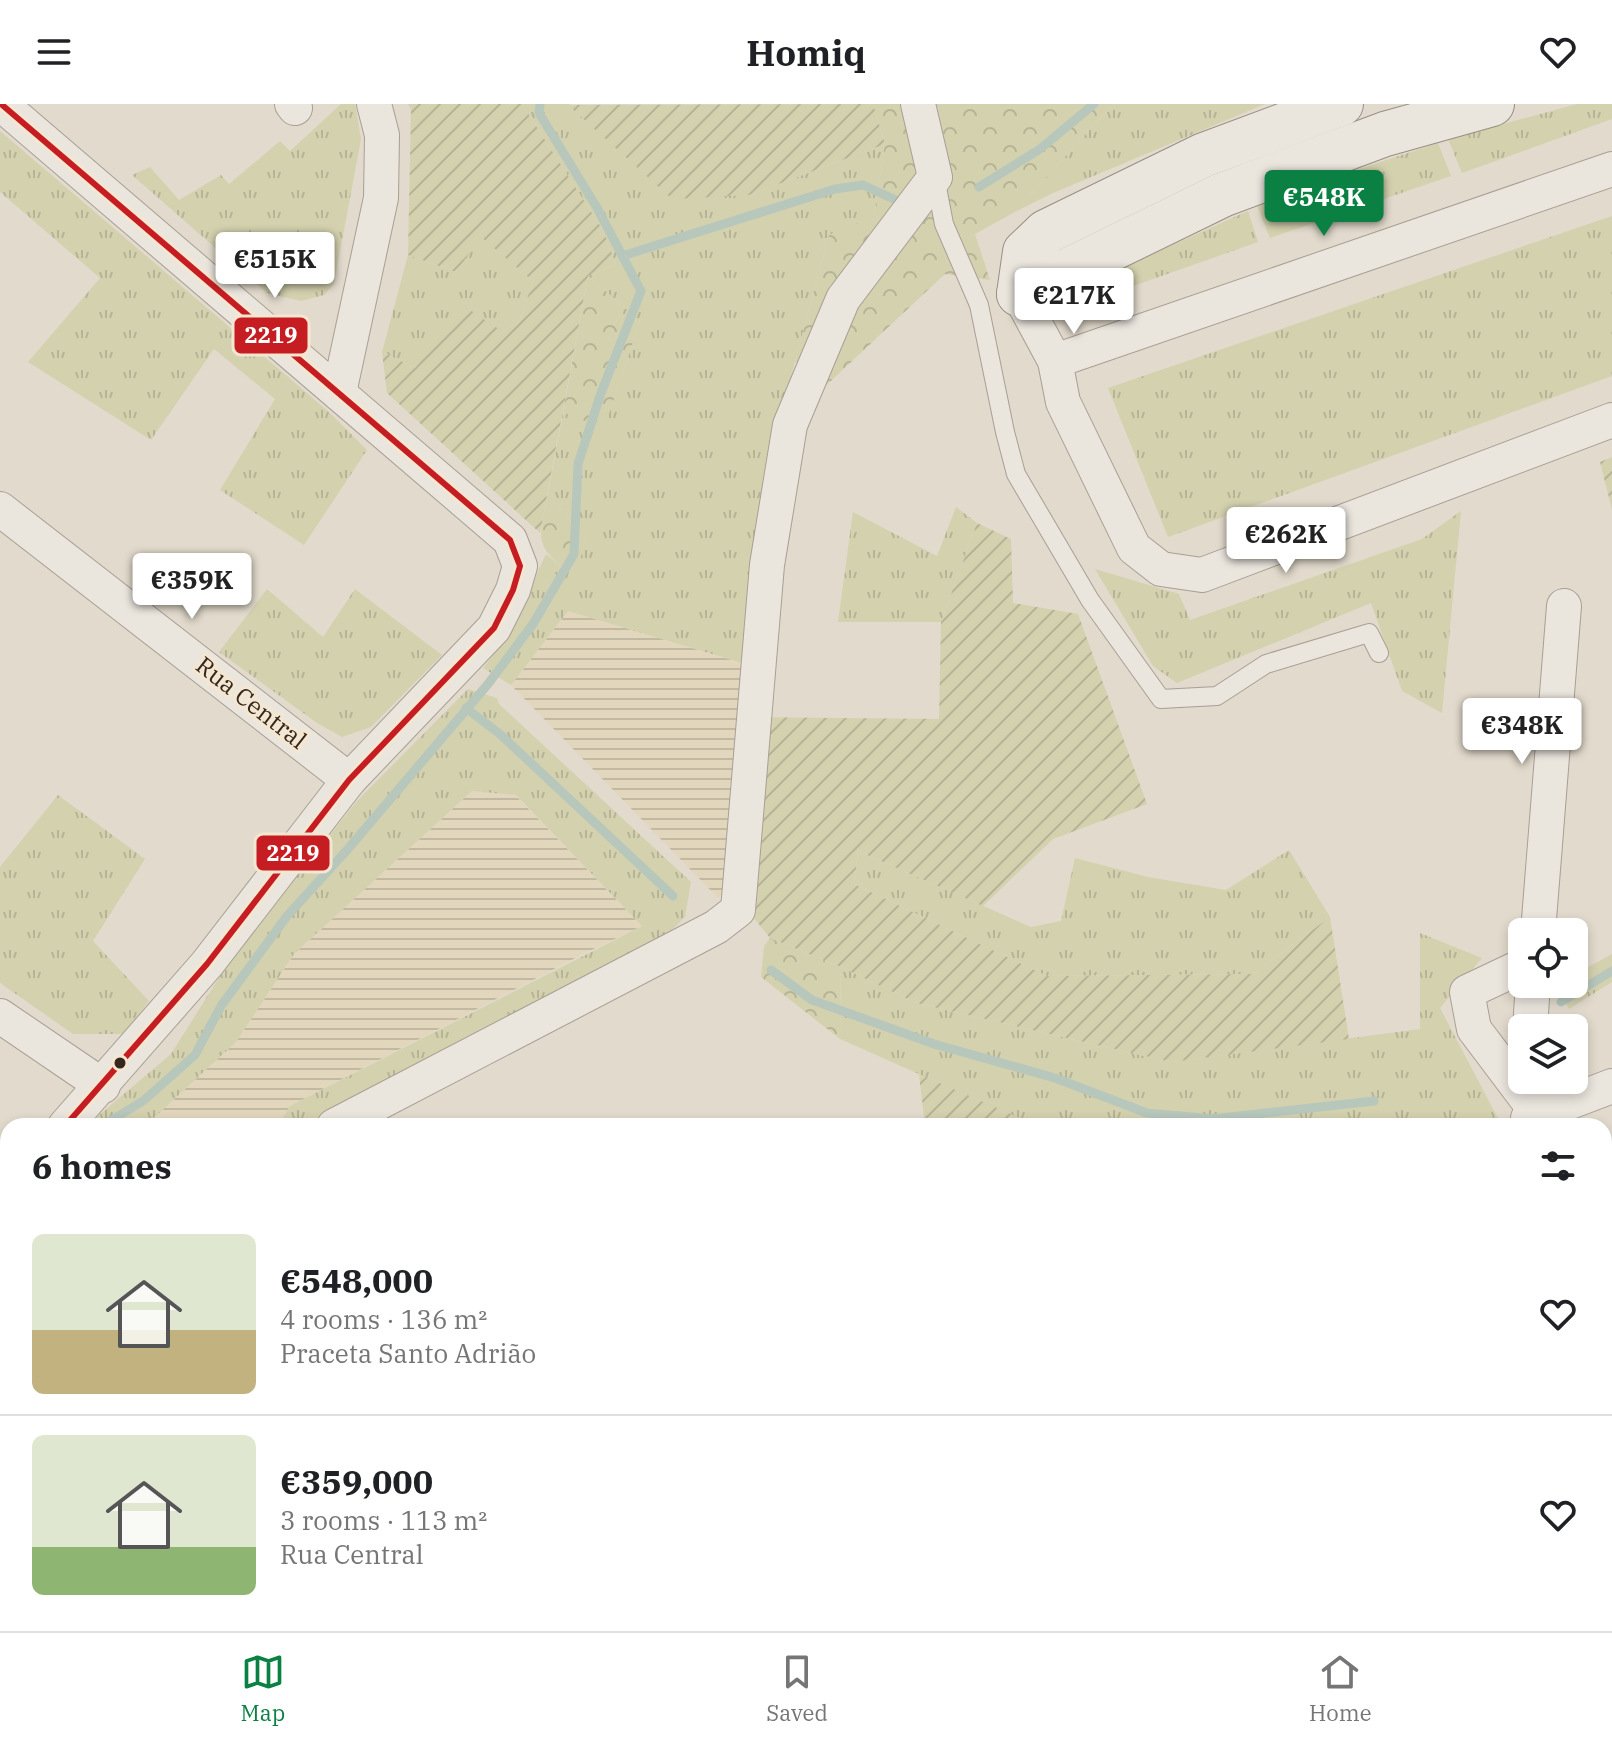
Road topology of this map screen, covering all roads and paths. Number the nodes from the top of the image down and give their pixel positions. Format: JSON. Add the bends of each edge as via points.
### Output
{"nodes":[{"id":1,"x":1,"y":104,"type":"edge"},
{"id":2,"x":374,"y":104,"type":"edge"},
{"id":3,"x":918,"y":104,"type":"edge"},
{"id":4,"x":1341,"y":104,"type":"edge"},
{"id":5,"x":1492,"y":104,"type":"edge"},
{"id":6,"x":1612,"y":169,"type":"edge"},
{"id":7,"x":935,"y":177,"type":"junction"},
{"id":8,"x":1019,"y":294,"type":"junction"},
{"id":9,"x":1055,"y":361,"type":"junction"},
{"id":10,"x":339,"y":393,"type":"junction"},
{"id":11,"x":1612,"y":420,"type":"edge"},
{"id":12,"x":0,"y":509,"type":"edge"},
{"id":13,"x":1564,"y":606,"type":"dead end"},
{"id":14,"x":1379,"y":653,"type":"dead end"},
{"id":15,"x":349,"y":780,"type":"junction"},
{"id":16,"x":1539,"y":918,"type":"edge"},
{"id":17,"x":1508,"y":973,"type":"edge"},
{"id":18,"x":0,"y":1016,"type":"edge"},
{"id":19,"x":103,"y":1086,"type":"junction"},
{"id":20,"x":1612,"y":1086,"type":"edge"},
{"id":21,"x":1530,"y":1106,"type":"edge"},
{"id":22,"x":73,"y":1118,"type":"edge"},
{"id":23,"x":349,"y":1118,"type":"edge"}],
"edges":[{"from":1,"to":10,"type":"street"},
{"from":2,"to":10,"type":"street","via":[[382,135],[381,198]]},
{"from":3,"to":7,"type":"street"},
{"from":4,"to":8,"type":"street","via":[[1204,155],[1046,232],[1025,252]]},
{"from":5,"to":8,"type":"street","via":[[1385,134],[1222,195]]},
{"from":6,"to":9,"type":"street"},
{"from":7,"to":14,"type":"lane","via":[[944,224],[979,305],[1016,474],[1090,600],[1161,699],[1217,696],[1266,664],[1369,633]]},
{"from":7,"to":23,"type":"street","via":[[843,299],[790,425],[767,565],[738,910],[716,927]]},
{"from":8,"to":9,"type":"street"},
{"from":9,"to":11,"type":"street","via":[[1063,402],[1134,548],[1161,569],[1202,575]]},
{"from":10,"to":15,"type":"street","via":[[510,540],[520,566],[494,628]]},
{"from":12,"to":15,"type":"street","name":"Rua Central"},
{"from":13,"to":16,"type":"street"},
{"from":15,"to":19,"type":"street","via":[[207,964]]},
{"from":17,"to":21,"type":"street","via":[[1467,992],[1474,1029]]},
{"from":18,"to":19,"type":"street"},
{"from":19,"to":22,"type":"street"},
{"from":20,"to":21,"type":"street"}]}
